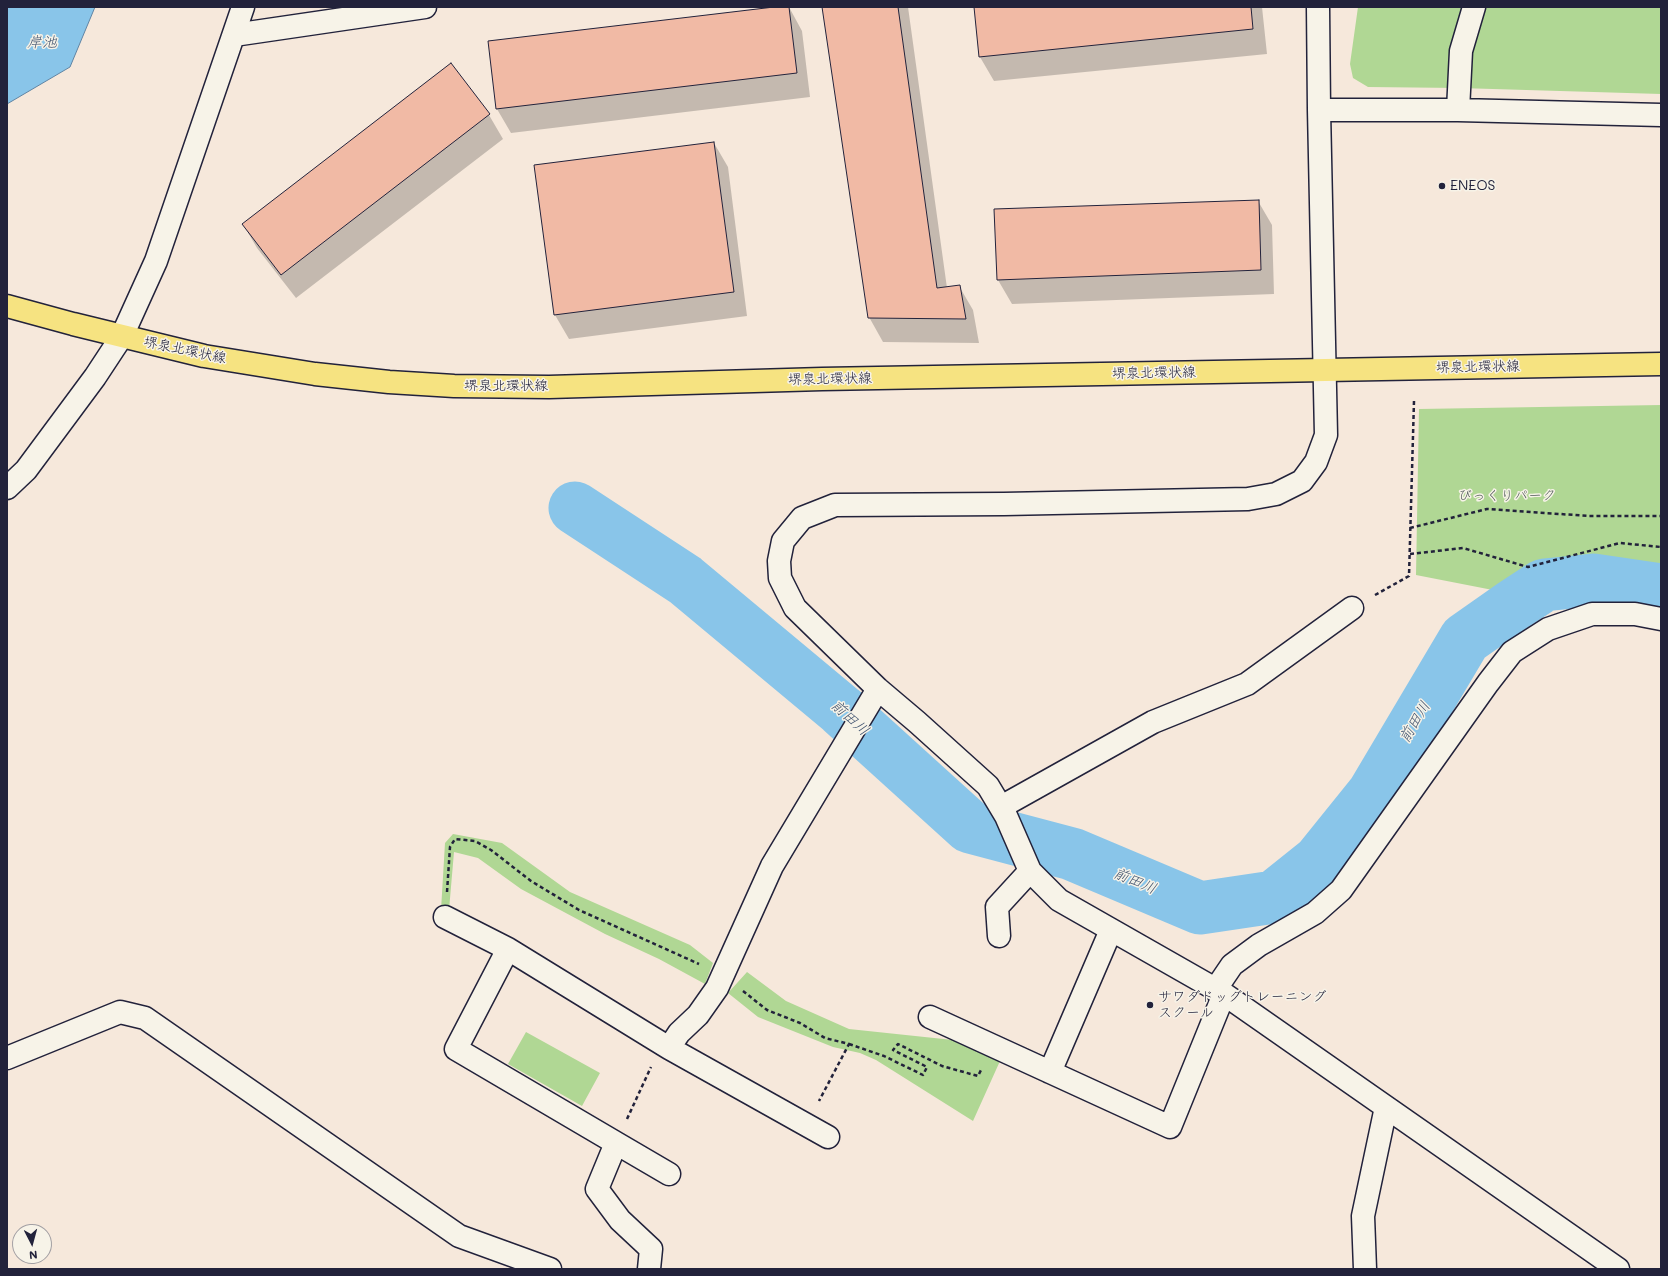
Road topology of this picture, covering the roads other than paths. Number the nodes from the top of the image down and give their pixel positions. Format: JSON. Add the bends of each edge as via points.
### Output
{"nodes":[{"id":1,"x":243,"y":7,"type":"edge"},
{"id":2,"x":425,"y":7,"type":"edge"},
{"id":3,"x":1318,"y":7,"type":"edge"},
{"id":4,"x":1474,"y":7,"type":"edge"},
{"id":5,"x":234,"y":35,"type":"junction"},
{"id":6,"x":1319,"y":110,"type":"junction"},
{"id":7,"x":1458,"y":110,"type":"junction"},
{"id":8,"x":1661,"y":115,"type":"edge"},
{"id":9,"x":7,"y":306,"type":"edge"},
{"id":10,"x":122,"y":336,"type":"junction"},
{"id":11,"x":1661,"y":364,"type":"edge"},
{"id":12,"x":1325,"y":370,"type":"junction"},
{"id":13,"x":7,"y":488,"type":"edge"},
{"id":14,"x":1352,"y":608,"type":"road end"},
{"id":15,"x":1661,"y":619,"type":"edge"},
{"id":16,"x":878,"y":689,"type":"junction"},
{"id":17,"x":1003,"y":811,"type":"junction"},
{"id":18,"x":1028,"y":867,"type":"junction"},
{"id":19,"x":445,"y":917,"type":"road end"},
{"id":20,"x":1111,"y":930,"type":"junction"},
{"id":21,"x":999,"y":936,"type":"dead end"},
{"id":22,"x":508,"y":949,"type":"junction"},
{"id":23,"x":1219,"y":992,"type":"junction"},
{"id":24,"x":930,"y":1017,"type":"dead end"},
{"id":25,"x":665,"y":1046,"type":"junction"},
{"id":26,"x":7,"y":1058,"type":"edge"},
{"id":27,"x":1050,"y":1072,"type":"junction"},
{"id":28,"x":1386,"y":1107,"type":"junction"},
{"id":29,"x":828,"y":1137,"type":"dead end"},
{"id":30,"x":616,"y":1143,"type":"junction"},
{"id":31,"x":669,"y":1174,"type":"dead end"},
{"id":32,"x":550,"y":1269,"type":"edge"},
{"id":33,"x":649,"y":1269,"type":"edge"},
{"id":34,"x":1365,"y":1269,"type":"edge"},
{"id":35,"x":1618,"y":1269,"type":"edge"}],
"edges":[{"from":1,"to":5,"type":"street"},
{"from":2,"to":5,"type":"street"},
{"from":3,"to":6,"type":"street"},
{"from":4,"to":7,"type":"street","via":[[1461,52]]},
{"from":5,"to":10,"type":"street","via":[[156,261]]},
{"from":6,"to":7,"type":"street"},
{"from":6,"to":12,"type":"street"},
{"from":7,"to":8,"type":"street"},
{"from":9,"to":10,"type":"main road","name":"堺泉北環状線"},
{"from":10,"to":12,"type":"main road","name":"堺泉北環状線","via":[[204,356],[315,374],[454,386],[549,387]]},
{"from":10,"to":13,"type":"street","via":[[26,470]]},
{"from":11,"to":12,"type":"main road","name":"堺泉北環状線"},
{"from":12,"to":16,"type":"street","via":[[1326,435],[1316,462],[1302,481],[1276,494],[1248,499],[835,505],[802,518],[783,541],[779,561],[780,578],[795,608]]},
{"from":14,"to":17,"type":"street","via":[[1247,684],[1152,722]]},
{"from":15,"to":23,"type":"street","via":[[1635,614],[1592,614],[1548,630],[1512,652],[1341,890],[1315,913],[1232,965]]},
{"from":16,"to":17,"type":"street","via":[[988,786]]},
{"from":16,"to":25,"type":"street","via":[[772,866],[717,988],[698,1015]]},
{"from":17,"to":18,"type":"street"},
{"from":18,"to":20,"type":"street","via":[[1059,900]]},
{"from":18,"to":21,"type":"street","via":[[997,907]]},
{"from":19,"to":22,"type":"street"},
{"from":20,"to":23,"type":"street"},
{"from":20,"to":27,"type":"street"},
{"from":22,"to":25,"type":"street"},
{"from":22,"to":30,"type":"street","via":[[456,1049]]},
{"from":23,"to":27,"type":"street","via":[[1170,1127]]},
{"from":23,"to":28,"type":"street"},
{"from":24,"to":27,"type":"street"},
{"from":25,"to":29,"type":"street"},
{"from":26,"to":32,"type":"street","via":[[120,1012],[145,1018],[459,1236]]},
{"from":28,"to":34,"type":"street","via":[[1363,1216]]},
{"from":28,"to":35,"type":"street"},
{"from":30,"to":31,"type":"street"},
{"from":30,"to":33,"type":"street","via":[[597,1189],[620,1220],[651,1249]]}]}
